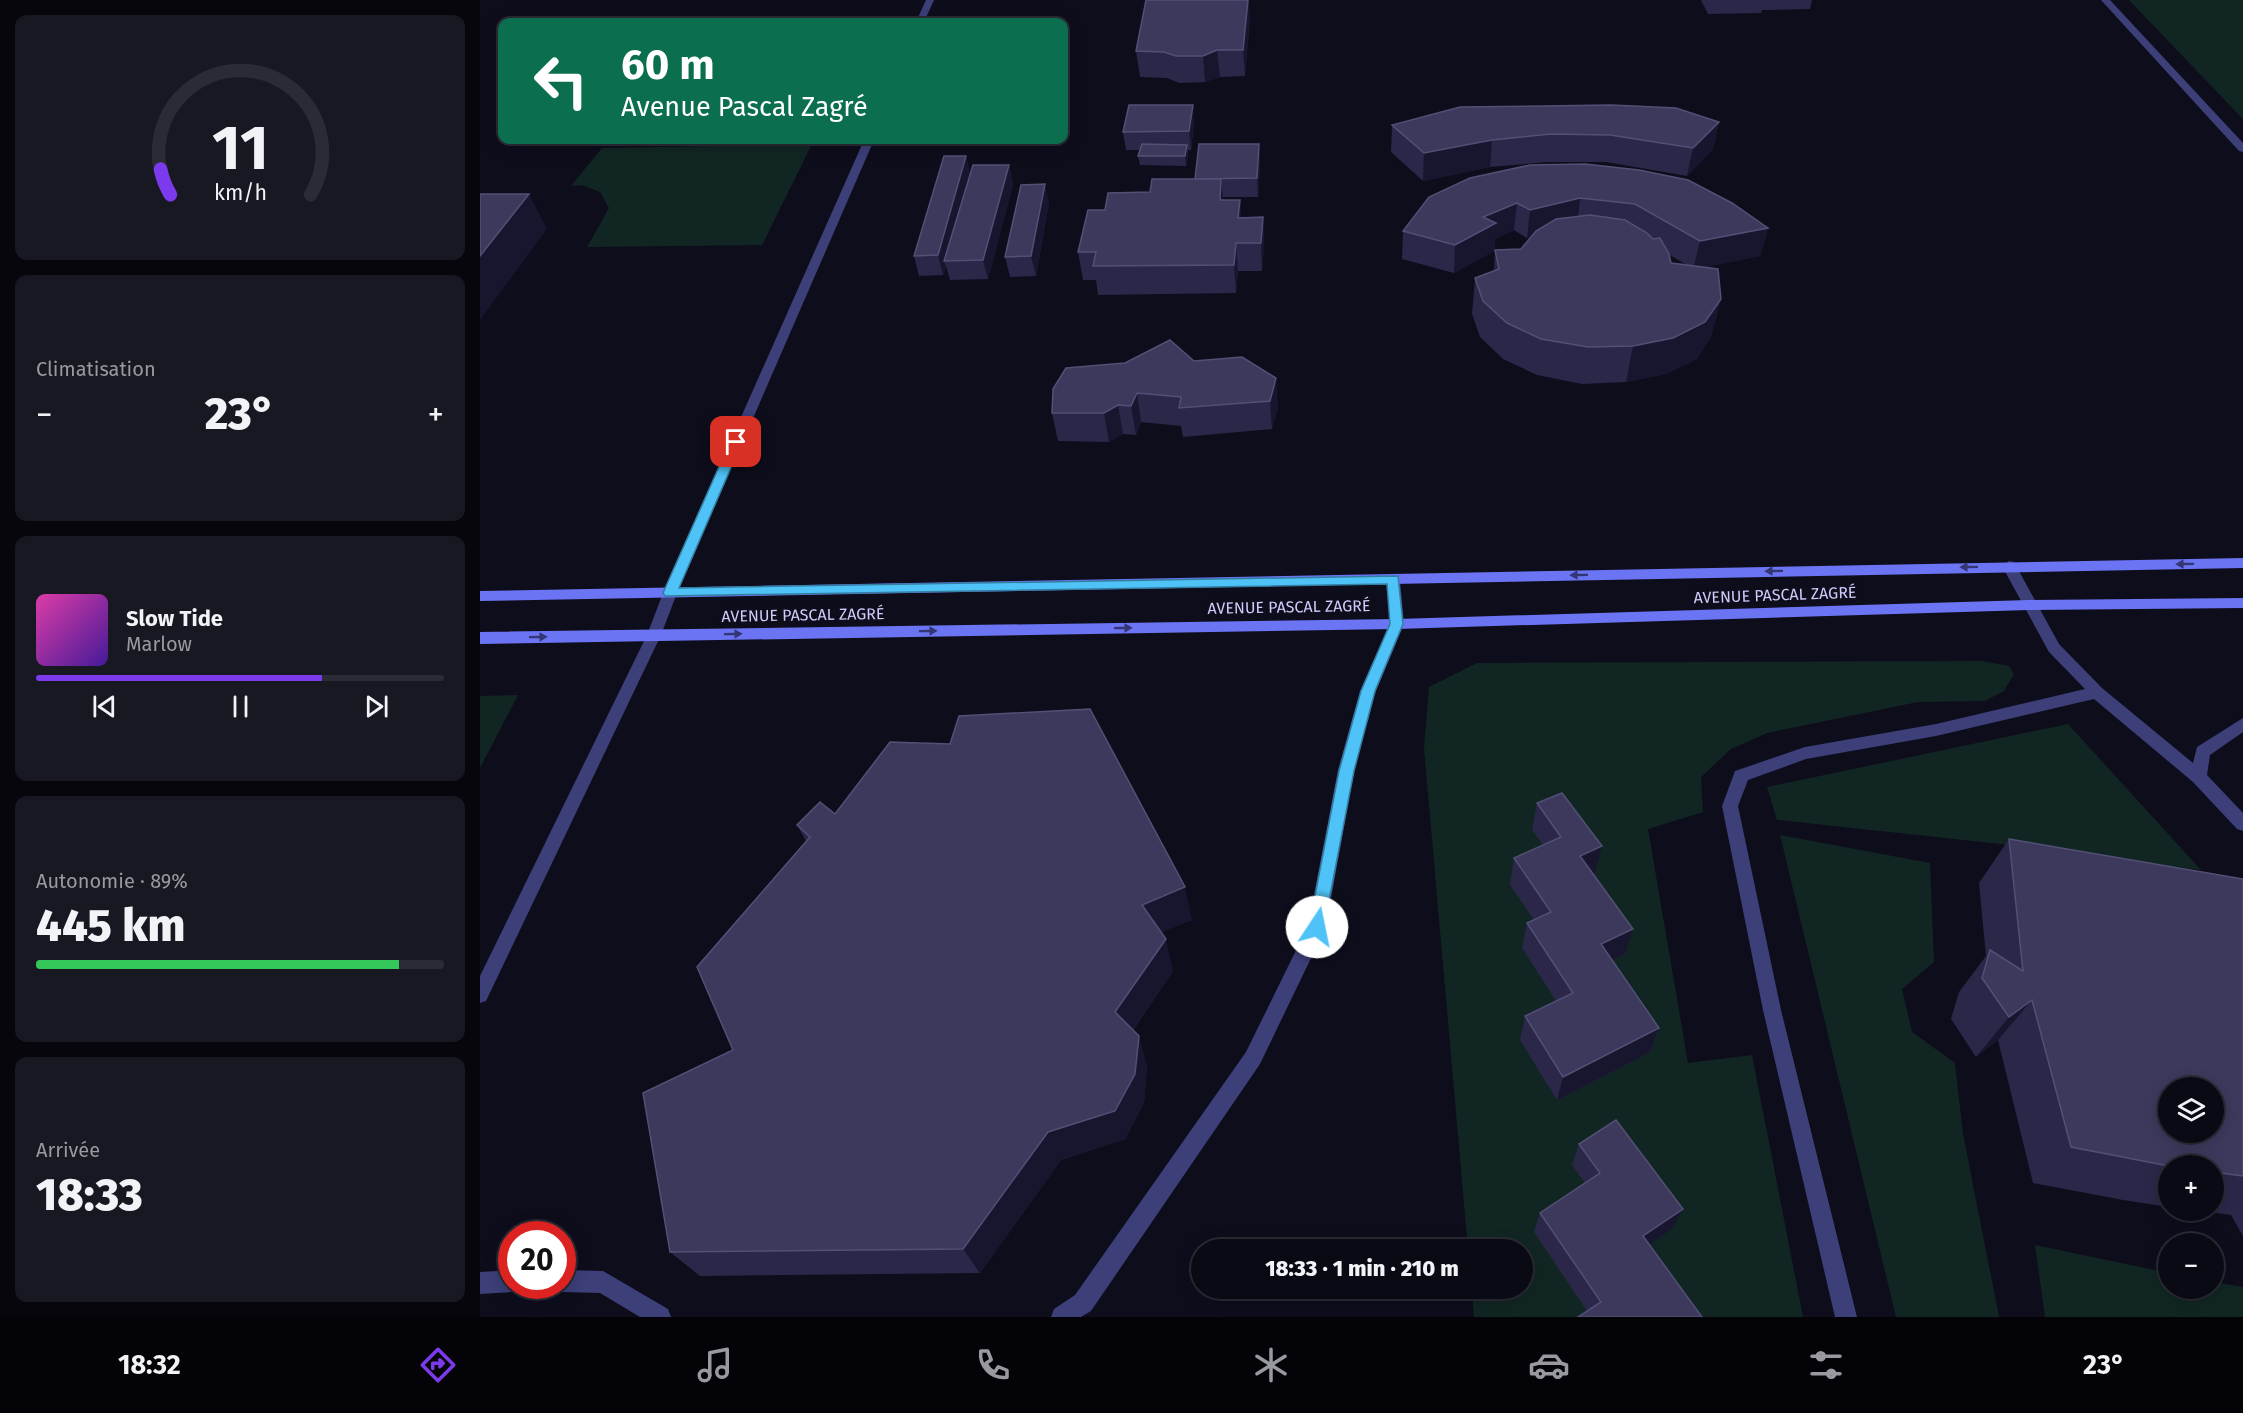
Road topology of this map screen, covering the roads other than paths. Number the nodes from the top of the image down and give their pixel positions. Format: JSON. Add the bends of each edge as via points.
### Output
{"nodes":[{"id":1,"x":930,"y":0,"type":"edge"},
{"id":2,"x":2105,"y":0,"type":"edge"},
{"id":3,"x":922,"y":18,"type":"edge"},
{"id":4,"x":867,"y":144,"type":"edge"},
{"id":5,"x":2243,"y":149,"type":"edge"},
{"id":6,"x":2243,"y":563,"type":"edge"},
{"id":7,"x":2009,"y":566,"type":"junction"},
{"id":8,"x":1393,"y":580,"type":"junction"},
{"id":9,"x":670,"y":593,"type":"junction"},
{"id":10,"x":480,"y":596,"type":"edge"},
{"id":11,"x":2243,"y":603,"type":"edge"},
{"id":12,"x":2029,"y":605,"type":"junction"},
{"id":13,"x":1397,"y":624,"type":"junction"},
{"id":14,"x":654,"y":635,"type":"junction"},
{"id":15,"x":480,"y":638,"type":"edge"},
{"id":16,"x":2097,"y":692,"type":"junction"},
{"id":17,"x":2243,"y":724,"type":"edge"},
{"id":18,"x":2199,"y":777,"type":"junction"},
{"id":19,"x":2243,"y":824,"type":"edge"},
{"id":20,"x":480,"y":995,"type":"edge"},
{"id":21,"x":576,"y":1281,"type":"edge"},
{"id":22,"x":498,"y":1282,"type":"edge"},
{"id":23,"x":480,"y":1283,"type":"edge"},
{"id":24,"x":660,"y":1317,"type":"edge"},
{"id":25,"x":1062,"y":1317,"type":"edge"},
{"id":26,"x":1846,"y":1317,"type":"edge"}],
"edges":[{"from":1,"to":3,"type":"street"},
{"from":2,"to":5,"type":"street"},
{"from":4,"to":9,"type":"street"},
{"from":6,"to":7,"type":"main road","name":"AVENUE PASCAL ZAGRÉ","one_way":true},
{"from":7,"to":8,"type":"main road","name":"AVENUE PASCAL ZAGRÉ","one_way":true},
{"from":7,"to":12,"type":"street"},
{"from":8,"to":9,"type":"main road","name":"AVENUE PASCAL ZAGRÉ"},
{"from":8,"to":13,"type":"street"},
{"from":9,"to":10,"type":"main road","name":"AVENUE PASCAL ZAGRÉ"},
{"from":9,"to":14,"type":"street"},
{"from":11,"to":12,"type":"main road","name":"AVENUE PASCAL ZAGRÉ"},
{"from":12,"to":13,"type":"main road","name":"AVENUE PASCAL ZAGRÉ"},
{"from":12,"to":16,"type":"street","via":[[2054,648]]},
{"from":14,"to":13,"type":"main road","name":"AVENUE PASCAL ZAGRÉ","one_way":true},
{"from":13,"to":25,"type":"street","via":[[1368,691],[1346,771],[1317,927],[1253,1058],[1083,1303]]},
{"from":15,"to":14,"type":"main road","name":"AVENUE PASCAL ZAGRÉ","one_way":true},
{"from":14,"to":20,"type":"street"},
{"from":16,"to":18,"type":"street"},
{"from":16,"to":26,"type":"street","via":[[1936,730],[1805,753],[1741,776],[1730,806],[1772,1010]]},
{"from":17,"to":18,"type":"street","via":[[2203,752]]},
{"from":18,"to":19,"type":"street"},
{"from":21,"to":24,"type":"street","via":[[603,1282]]},
{"from":22,"to":23,"type":"street"}]}
